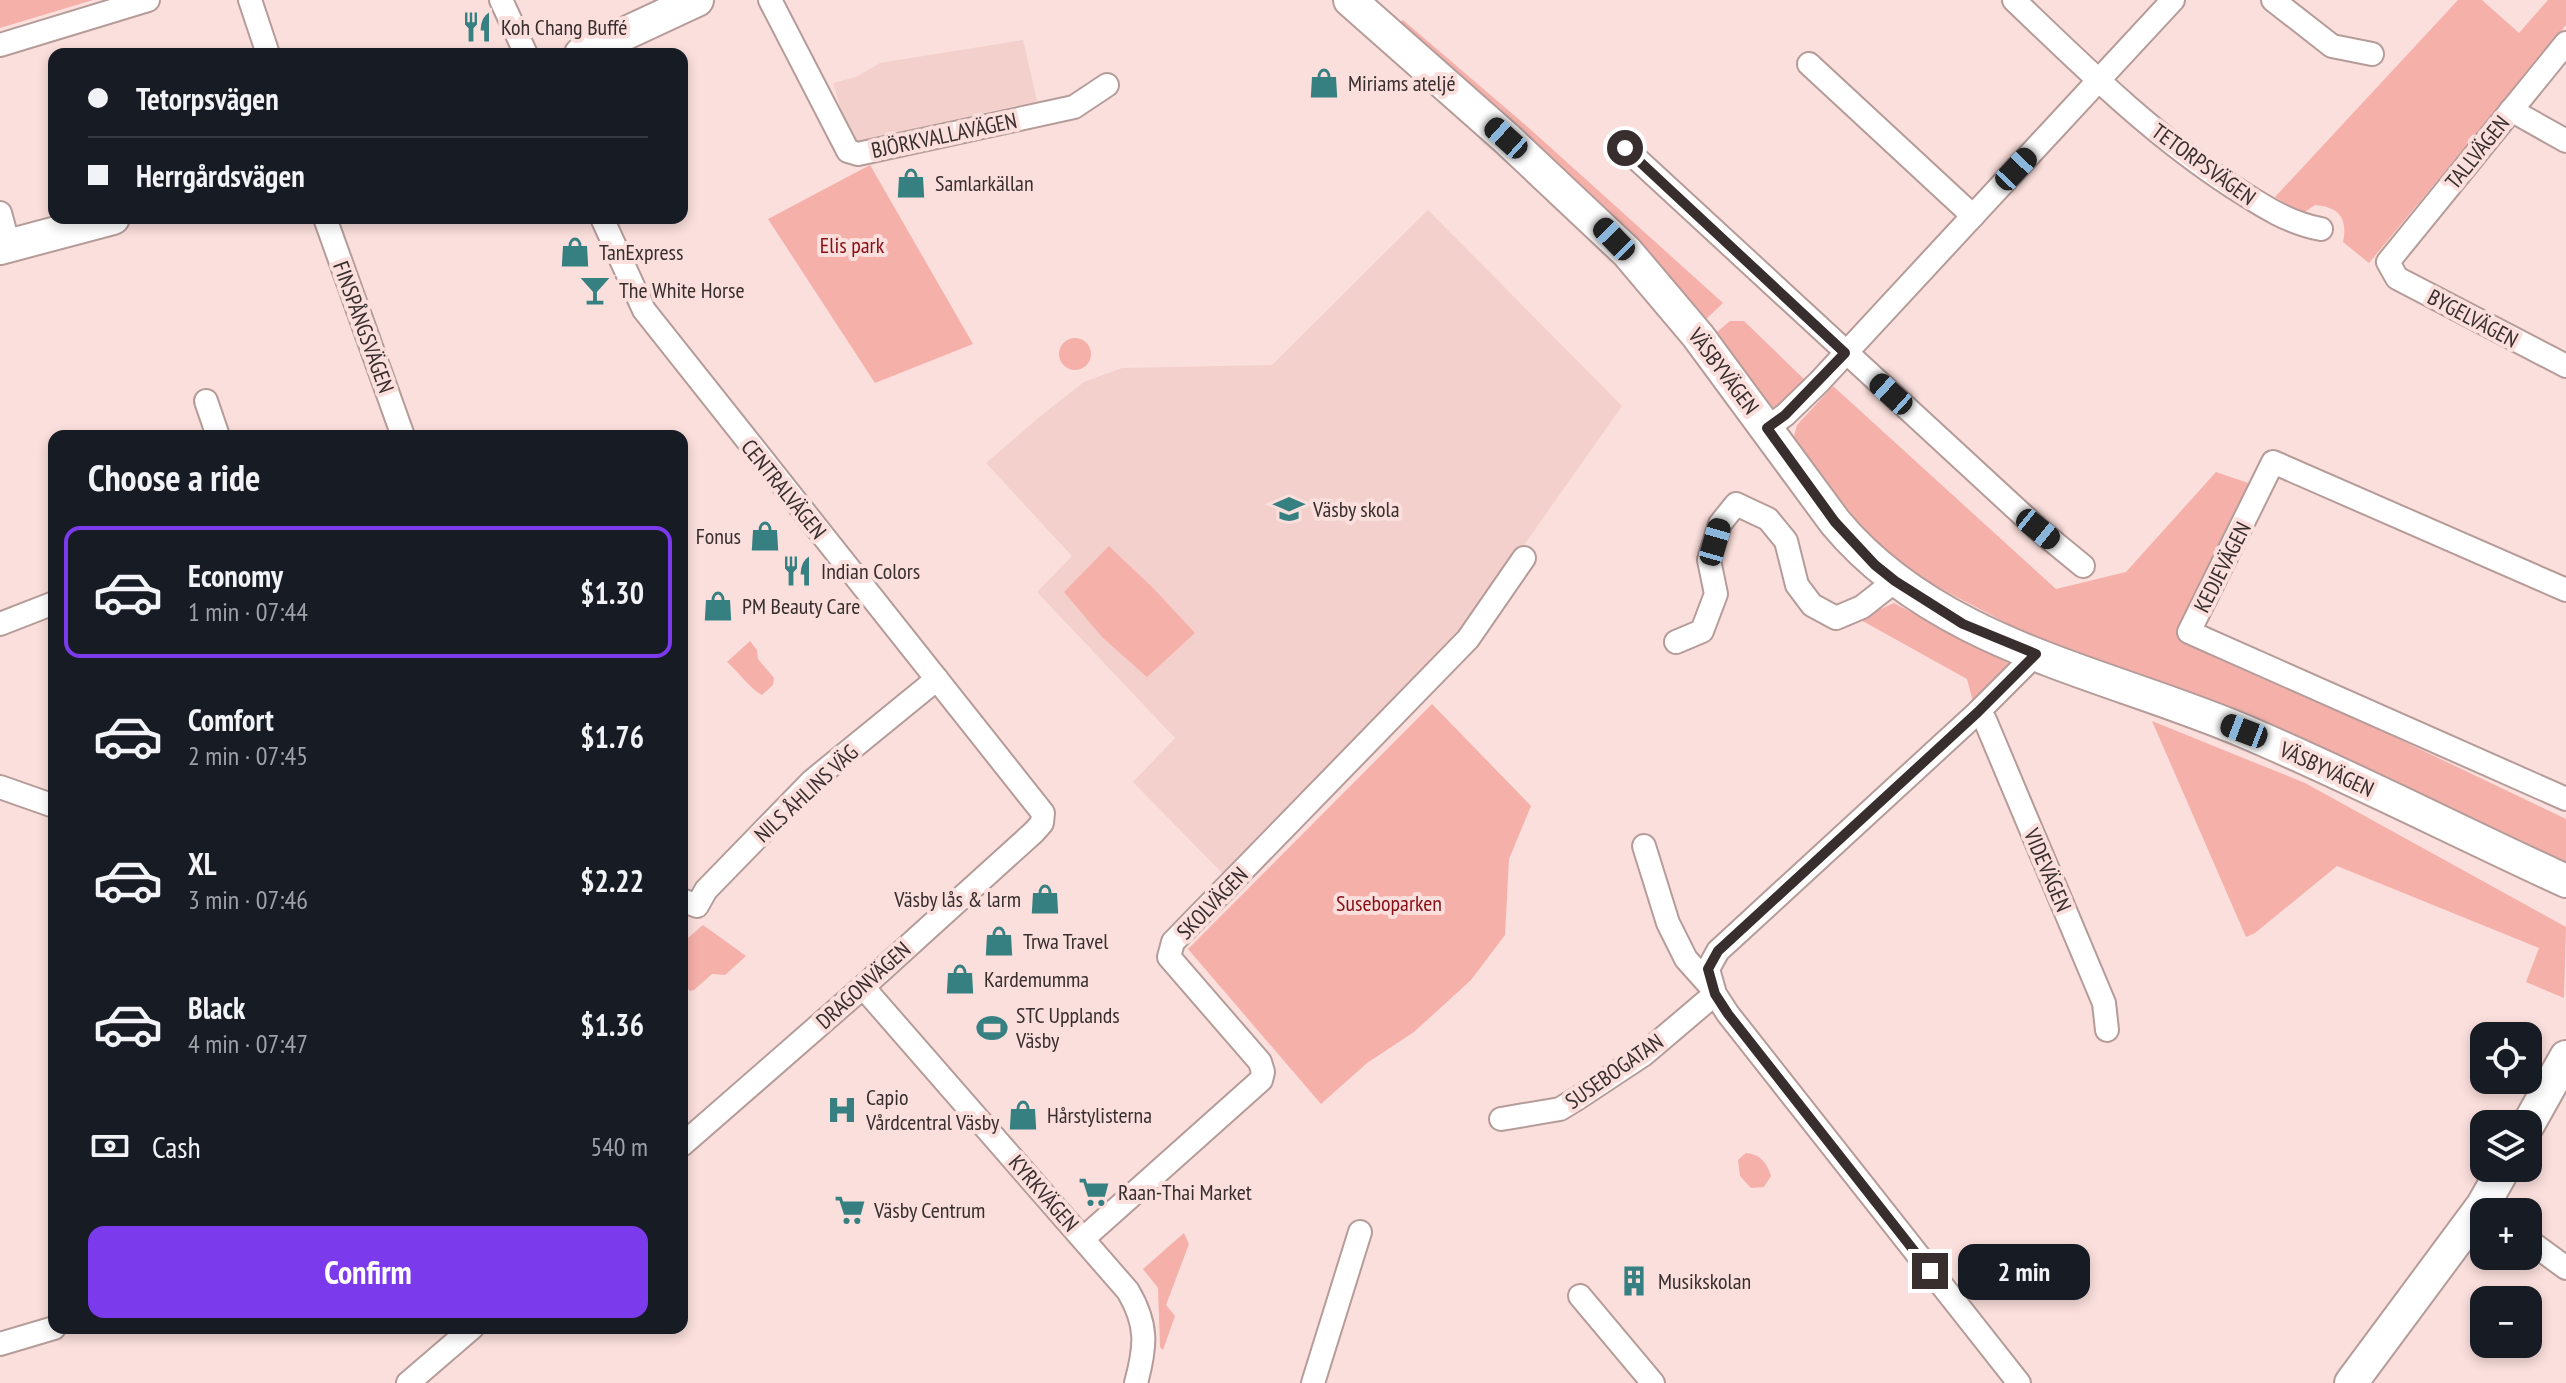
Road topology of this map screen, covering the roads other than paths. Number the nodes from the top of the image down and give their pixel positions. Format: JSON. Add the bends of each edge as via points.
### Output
{"nodes":[{"id":1,"x":148,"y":0,"type":"edge"},
{"id":2,"x":250,"y":0,"type":"edge"},
{"id":3,"x":501,"y":0,"type":"edge"},
{"id":4,"x":697,"y":0,"type":"edge"},
{"id":5,"x":770,"y":0,"type":"edge"},
{"id":6,"x":1351,"y":0,"type":"edge"},
{"id":7,"x":2014,"y":0,"type":"edge"},
{"id":8,"x":2173,"y":0,"type":"edge"},
{"id":9,"x":2273,"y":0,"type":"edge"},
{"id":10,"x":2566,"y":43,"type":"edge"},
{"id":11,"x":0,"y":45,"type":"edge"},
{"id":12,"x":266,"y":48,"type":"edge"},
{"id":13,"x":523,"y":48,"type":"edge"},
{"id":14,"x":594,"y":48,"type":"edge"},
{"id":15,"x":2372,"y":54,"type":"dead end"},
{"id":16,"x":1809,"y":64,"type":"dead end"},
{"id":17,"x":2098,"y":80,"type":"junction"},
{"id":18,"x":1107,"y":85,"type":"dead end"},
{"id":19,"x":2511,"y":110,"type":"junction"},
{"id":20,"x":2566,"y":141,"type":"edge"},
{"id":21,"x":1625,"y":148,"type":"dead end"},
{"id":22,"x":0,"y":213,"type":"edge"},
{"id":23,"x":1973,"y":216,"type":"junction"},
{"id":24,"x":91,"y":224,"type":"edge"},
{"id":25,"x":327,"y":224,"type":"edge"},
{"id":26,"x":605,"y":224,"type":"edge"},
{"id":27,"x":2321,"y":229,"type":"dead end"},
{"id":28,"x":5,"y":247,"type":"edge"},
{"id":29,"x":2388,"y":262,"type":"joint"},
{"id":30,"x":1845,"y":353,"type":"junction"},
{"id":31,"x":2566,"y":366,"type":"edge"},
{"id":32,"x":206,"y":401,"type":"dead end"},
{"id":33,"x":1767,"y":428,"type":"junction"},
{"id":34,"x":216,"y":430,"type":"edge"},
{"id":35,"x":401,"y":430,"type":"edge"},
{"id":36,"x":1524,"y":558,"type":"dead end"},
{"id":37,"x":2083,"y":566,"type":"dead end"},
{"id":38,"x":1895,"y":581,"type":"junction"},
{"id":39,"x":2566,"y":590,"type":"edge"},
{"id":40,"x":48,"y":605,"type":"edge"},
{"id":41,"x":0,"y":624,"type":"edge"},
{"id":42,"x":1676,"y":642,"type":"dead end"},
{"id":43,"x":2036,"y":654,"type":"junction"},
{"id":44,"x":937,"y":679,"type":"junction"},
{"id":45,"x":1978,"y":712,"type":"junction"},
{"id":46,"x":0,"y":787,"type":"edge"},
{"id":47,"x":2566,"y":799,"type":"edge"},
{"id":48,"x":48,"y":804,"type":"edge"},
{"id":49,"x":1042,"y":823,"type":"joint"},
{"id":50,"x":1644,"y":846,"type":"dead end"},
{"id":51,"x":2566,"y":881,"type":"edge"},
{"id":52,"x":688,"y":902,"type":"edge"},
{"id":53,"x":863,"y":987,"type":"junction"},
{"id":54,"x":1713,"y":991,"type":"junction"},
{"id":55,"x":2107,"y":1030,"type":"dead end"},
{"id":56,"x":2566,"y":1057,"type":"edge"},
{"id":57,"x":2536,"y":1110,"type":"edge"},
{"id":58,"x":1501,"y":1119,"type":"dead end"},
{"id":59,"x":688,"y":1140,"type":"edge"},
{"id":60,"x":2470,"y":1231,"type":"edge"},
{"id":61,"x":1360,"y":1232,"type":"dead end"},
{"id":62,"x":1084,"y":1238,"type":"junction"},
{"id":63,"x":2542,"y":1250,"type":"edge"},
{"id":64,"x":2566,"y":1268,"type":"edge"},
{"id":65,"x":1580,"y":1296,"type":"dead end"},
{"id":66,"x":48,"y":1330,"type":"edge"},
{"id":67,"x":465,"y":1334,"type":"edge"},
{"id":68,"x":0,"y":1344,"type":"edge"},
{"id":69,"x":408,"y":1383,"type":"edge"},
{"id":70,"x":1136,"y":1383,"type":"edge"},
{"id":71,"x":1313,"y":1383,"type":"edge"},
{"id":72,"x":1653,"y":1383,"type":"edge"},
{"id":73,"x":2019,"y":1383,"type":"edge"},
{"id":74,"x":2351,"y":1383,"type":"edge"}],
"edges":[{"from":1,"to":11,"type":"street"},
{"from":2,"to":12,"type":"street"},
{"from":3,"to":13,"type":"street"},
{"from":4,"to":14,"type":"street"},
{"from":5,"to":18,"type":"street","name":"BJÖRKVALLAVÄGEN","via":[[848,151],[858,154],[1074,107]]},
{"from":6,"to":33,"type":"street","name":"VÄSBYVÄGEN","via":[[1601,225],[1674,306]]},
{"from":7,"to":17,"type":"street","name":"TETORPSVÄGEN"},
{"from":8,"to":17,"type":"street"},
{"from":9,"to":15,"type":"street","via":[[2332,46]]},
{"from":10,"to":19,"type":"street","name":"TALLVÄGEN"},
{"from":16,"to":23,"type":"street"},
{"from":17,"to":23,"type":"street"},
{"from":17,"to":27,"type":"street","name":"TETORPSVÄGEN","via":[[2185,155],[2298,225]]},
{"from":19,"to":20,"type":"street"},
{"from":19,"to":29,"type":"street","name":"TALLVÄGEN"},
{"from":21,"to":30,"type":"street"},
{"from":22,"to":28,"type":"street"},
{"from":23,"to":30,"type":"street"},
{"from":24,"to":28,"type":"street"},
{"from":25,"to":35,"type":"street","name":"FINSPÅNGSVÄGEN"},
{"from":26,"to":44,"type":"street","name":"CENTRALVÄGEN","via":[[644,310]]},
{"from":29,"to":31,"type":"street","name":"BYGELVÄGEN","via":[[2397,278]]},
{"from":30,"to":33,"type":"street"},
{"from":30,"to":37,"type":"street"},
{"from":32,"to":34,"type":"street"},
{"from":33,"to":38,"type":"street","name":"VÄSBYVÄGEN","via":[[1853,544]]},
{"from":36,"to":62,"type":"street","name":"SKOLVÄGEN","via":[[1468,639],[1173,942],[1169,957],[1260,1062],[1261,1080]]},
{"from":38,"to":42,"type":"street","via":[[1862,607],[1836,618],[1812,605],[1797,585],[1786,541],[1768,519],[1736,504],[1720,524],[1709,560],[1716,594],[1702,631]]},
{"from":38,"to":43,"type":"street","name":"VÄSBYVÄGEN","via":[[1963,624]]},
{"from":39,"to":47,"type":"street","name":"KEDJEVÄGEN","via":[[2273,462],[2189,632]]},
{"from":40,"to":41,"type":"street"},
{"from":43,"to":45,"type":"street"},
{"from":43,"to":51,"type":"street","name":"VÄSBYVÄGEN","via":[[2244,731]]},
{"from":44,"to":49,"type":"street","name":"CENTRALVÄGEN","via":[[1043,813]]},
{"from":44,"to":52,"type":"street","name":"NILS ÅHLINS VÄG","via":[[812,781],[706,890],[697,906]]},
{"from":45,"to":54,"type":"street","via":[[1718,951],[1708,969]]},
{"from":45,"to":55,"type":"street","name":"VIDEVÄGEN","via":[[2104,1003]]},
{"from":46,"to":48,"type":"street"},
{"from":49,"to":53,"type":"street","name":"DRAGONVÄGEN"},
{"from":50,"to":54,"type":"street","via":[[1668,923],[1686,959]]},
{"from":53,"to":59,"type":"street","name":"DRAGONVÄGEN"},
{"from":53,"to":62,"type":"street","name":"KYRKVÄGEN"},
{"from":54,"to":58,"type":"street","name":"SUSEBOGATAN","via":[[1643,1055],[1560,1109]]},
{"from":54,"to":73,"type":"street"},
{"from":56,"to":57,"type":"street"},
{"from":60,"to":74,"type":"street"},
{"from":61,"to":71,"type":"street"},
{"from":62,"to":70,"type":"street","name":"KYRKVÄGEN","via":[[1138,1308],[1144,1342]]},
{"from":63,"to":64,"type":"street"},
{"from":65,"to":72,"type":"street"},
{"from":66,"to":68,"type":"street"},
{"from":67,"to":69,"type":"street"}]}
